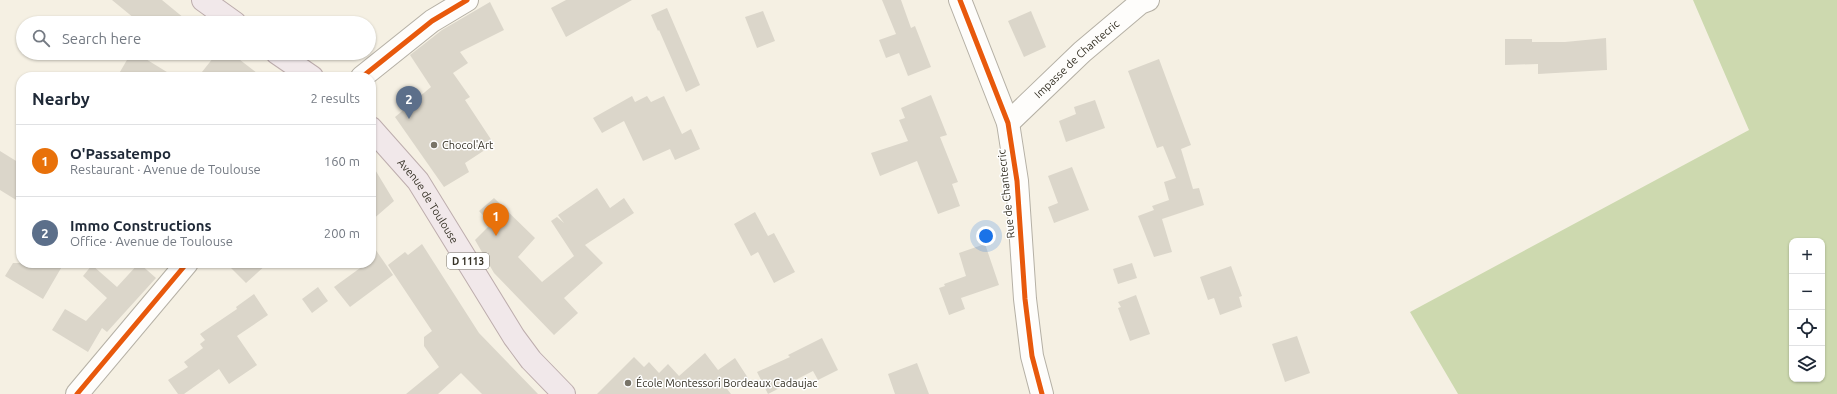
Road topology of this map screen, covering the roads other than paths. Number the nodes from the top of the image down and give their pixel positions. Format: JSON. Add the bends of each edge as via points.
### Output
{"nodes":[{"id":1,"x":203,"y":0,"type":"edge"},
{"id":2,"x":467,"y":0,"type":"edge"},
{"id":3,"x":960,"y":0,"type":"edge"},
{"id":4,"x":1148,"y":0,"type":"edge"},
{"id":5,"x":225,"y":16,"type":"edge"},
{"id":6,"x":287,"y":60,"type":"edge"},
{"id":7,"x":305,"y":72,"type":"edge"},
{"id":8,"x":368,"y":72,"type":"edge"},
{"id":9,"x":1008,"y":123,"type":"junction"},
{"id":10,"x":376,"y":134,"type":"edge"},
{"id":11,"x":183,"y":268,"type":"edge"},
{"id":12,"x":77,"y":394,"type":"edge"},
{"id":13,"x":564,"y":394,"type":"edge"},
{"id":14,"x":1042,"y":394,"type":"edge"}],
"edges":[{"from":1,"to":5,"type":"main road"},
{"from":2,"to":8,"type":"street","via":[[432,21]]},
{"from":3,"to":9,"type":"street","name":"Rue de Chantecric"},
{"from":4,"to":9,"type":"street","name":"Impasse de Chantecric","via":[[1140,3],[1082,52]]},
{"from":6,"to":7,"type":"main road"},
{"from":9,"to":14,"type":"street","name":"Rue de Chantecric","via":[[1017,181],[1032,356]]},
{"from":10,"to":13,"type":"main road","name":"Avenue de Toulouse","number":"D 1113","via":[[418,181],[514,338]]},
{"from":11,"to":12,"type":"street"}]}
